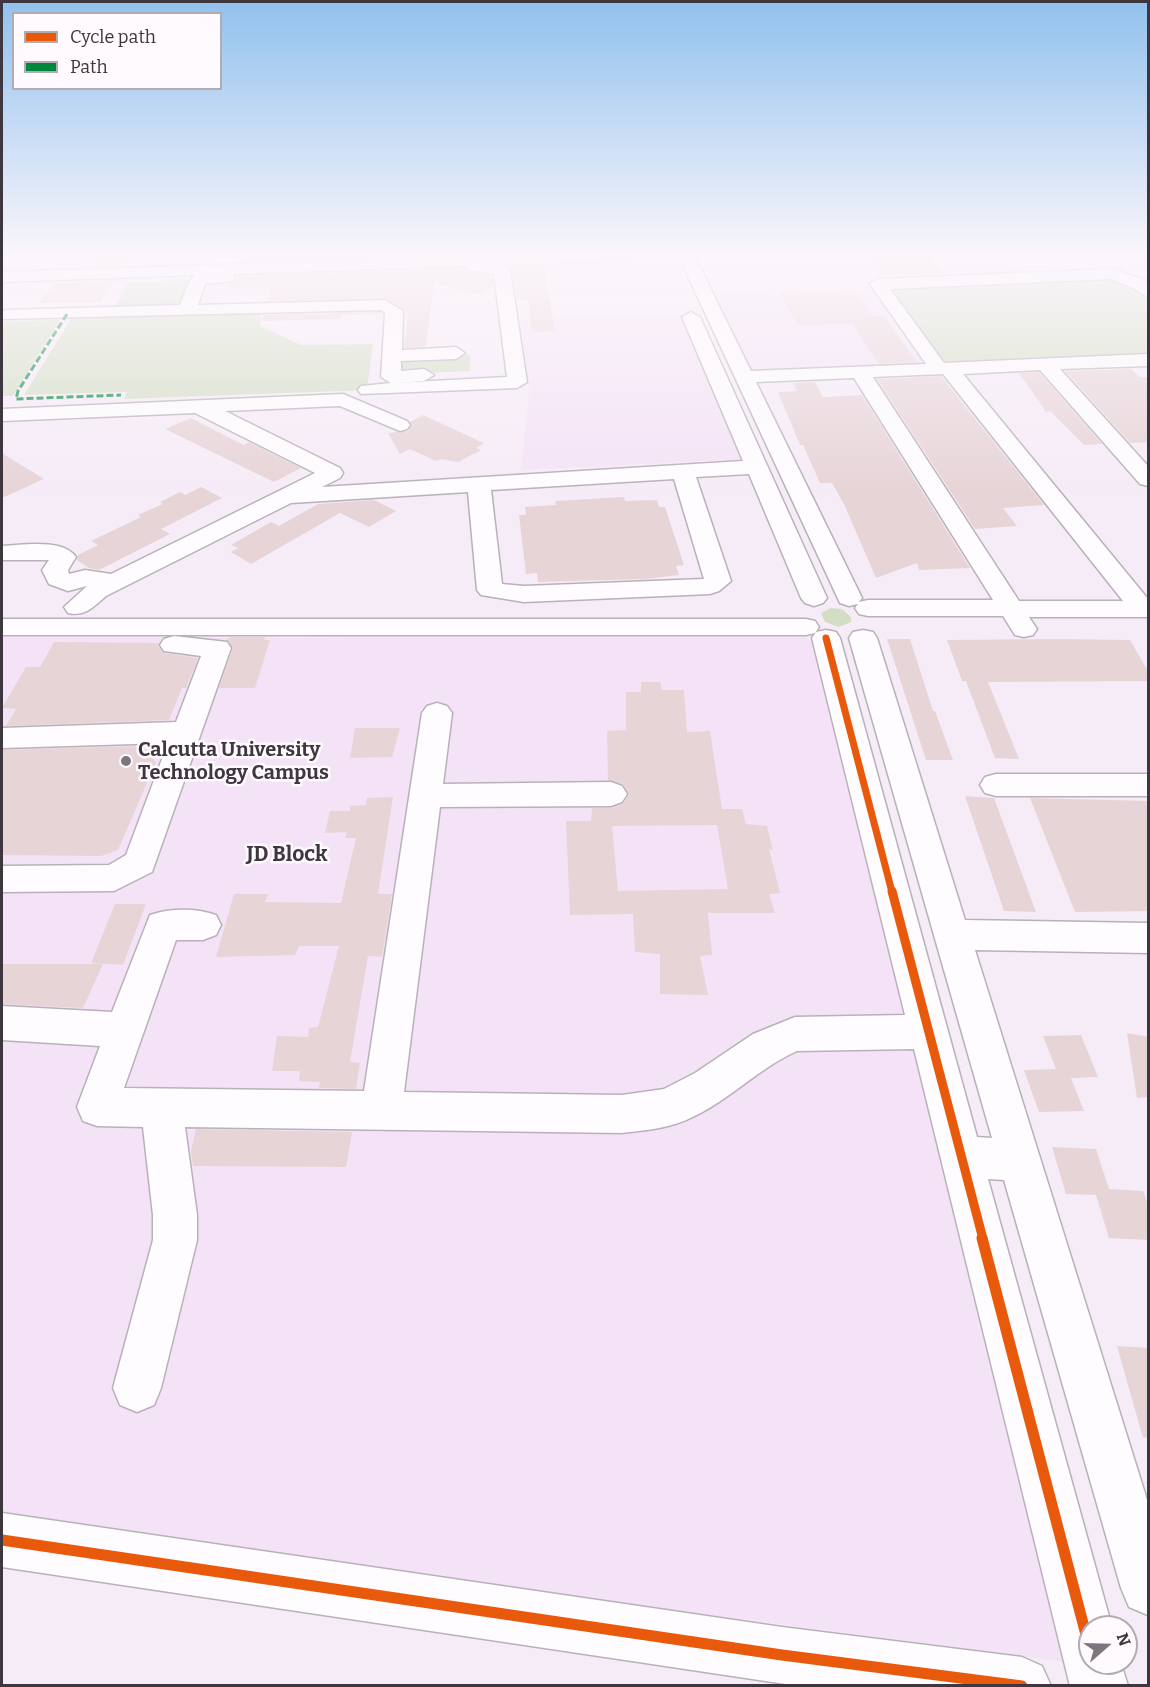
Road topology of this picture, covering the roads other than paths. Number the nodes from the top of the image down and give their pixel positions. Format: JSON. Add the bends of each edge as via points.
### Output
{"nodes":[{"id":1,"x":393,"y":334,"type":"edge"},
{"id":2,"x":511,"y":334,"type":"edge"},
{"id":3,"x":703,"y":334,"type":"edge"},
{"id":4,"x":717,"y":334,"type":"edge"},
{"id":5,"x":916,"y":334,"type":"edge"},
{"id":6,"x":456,"y":353,"type":"dead end"},
{"id":7,"x":392,"y":356,"type":"junction"},
{"id":8,"x":1145,"y":363,"type":"edge"},
{"id":9,"x":1044,"y":364,"type":"junction"},
{"id":10,"x":943,"y":369,"type":"junction"},
{"id":11,"x":860,"y":372,"type":"junction"},
{"id":12,"x":433,"y":375,"type":"dead end"},
{"id":13,"x":744,"y":377,"type":"junction"},
{"id":14,"x":368,"y":390,"type":"dead end"},
{"id":15,"x":200,"y":407,"type":"junction"},
{"id":16,"x":2,"y":415,"type":"edge"},
{"id":17,"x":762,"y":415,"type":"junction"},
{"id":18,"x":735,"y":416,"type":"junction"},
{"id":19,"x":400,"y":425,"type":"dead end"},
{"id":20,"x":756,"y":467,"type":"junction"},
{"id":21,"x":683,"y":471,"type":"junction"},
{"id":22,"x":1149,"y":479,"type":"edge"},
{"id":23,"x":479,"y":484,"type":"junction"},
{"id":24,"x":287,"y":496,"type":"junction"},
{"id":25,"x":2,"y":553,"type":"edge"},
{"id":26,"x":827,"y":553,"type":"junction"},
{"id":27,"x":795,"y":555,"type":"junction"},
{"id":28,"x":115,"y":582,"type":"junction"},
{"id":29,"x":2,"y":607,"type":"edge"},
{"id":30,"x":77,"y":607,"type":"junction"},
{"id":31,"x":1147,"y":615,"type":"edge"},
{"id":32,"x":838,"y":618,"type":"junction"},
{"id":33,"x":1018,"y":619,"type":"junction"},
{"id":34,"x":2,"y":627,"type":"edge"},
{"id":35,"x":222,"y":637,"type":"junction"},
{"id":36,"x":62,"y":644,"type":"dead end"},
{"id":37,"x":437,"y":712,"type":"dead end"},
{"id":38,"x":186,"y":732,"type":"junction"},
{"id":39,"x":2,"y":738,"type":"edge"},
{"id":40,"x":996,"y":784,"type":"dead end"},
{"id":41,"x":1149,"y":785,"type":"edge"},
{"id":42,"x":611,"y":794,"type":"dead end"},
{"id":43,"x":426,"y":796,"type":"junction"},
{"id":44,"x":873,"y":814,"type":"junction"},
{"id":45,"x":916,"y":816,"type":"junction"},
{"id":46,"x":2,"y":879,"type":"edge"},
{"id":47,"x":203,"y":925,"type":"dead end"},
{"id":48,"x":952,"y":935,"type":"junction"},
{"id":49,"x":1149,"y":938,"type":"edge"},
{"id":50,"x":2,"y":1023,"type":"edge"},
{"id":51,"x":125,"y":1030,"type":"junction"},
{"id":52,"x":930,"y":1032,"type":"junction"},
{"id":53,"x":162,"y":1110,"type":"junction"},
{"id":54,"x":381,"y":1112,"type":"junction"},
{"id":55,"x":962,"y":1157,"type":"junction"},
{"id":56,"x":1020,"y":1160,"type":"junction"},
{"id":57,"x":137,"y":1388,"type":"dead end"},
{"id":58,"x":2,"y":1540,"type":"edge"},
{"id":59,"x":1149,"y":1588,"type":"edge"},
{"id":60,"x":1081,"y":1615,"type":"edge"},
{"id":61,"x":1022,"y":1686,"type":"edge"}],
"edges":[{"from":1,"to":7,"type":"street"},
{"from":2,"to":14,"type":"street","via":[[517,382]]},
{"from":3,"to":18,"type":"street"},
{"from":4,"to":13,"type":"street"},
{"from":5,"to":10,"type":"street"},
{"from":6,"to":7,"type":"street"},
{"from":7,"to":12,"type":"street","via":[[391,377]]},
{"from":8,"to":9,"type":"street"},
{"from":9,"to":10,"type":"street"},
{"from":9,"to":22,"type":"street"},
{"from":10,"to":11,"type":"street"},
{"from":10,"to":31,"type":"street"},
{"from":11,"to":13,"type":"street"},
{"from":11,"to":33,"type":"street"},
{"from":13,"to":17,"type":"street"},
{"from":15,"to":16,"type":"street"},
{"from":15,"to":19,"type":"street","via":[[343,400]]},
{"from":15,"to":24,"type":"street","via":[[332,473]]},
{"from":17,"to":18,"type":"street"},
{"from":17,"to":26,"type":"street"},
{"from":18,"to":20,"type":"street"},
{"from":20,"to":21,"type":"street"},
{"from":20,"to":27,"type":"street"},
{"from":21,"to":23,"type":"street"},
{"from":21,"to":23,"type":"street","via":[[718,581],[710,586],[524,594],[490,590]]},
{"from":23,"to":24,"type":"street"},
{"from":24,"to":28,"type":"street"},
{"from":25,"to":28,"type":"street","via":[[54,553],[64,557],[55,570],[58,579],[69,583],[85,578]]},
{"from":26,"to":27,"type":"street"},
{"from":26,"to":32,"type":"street"},
{"from":27,"to":32,"type":"street"},
{"from":28,"to":30,"type":"street"},
{"from":29,"to":30,"type":"street"},
{"from":30,"to":32,"type":"street"},
{"from":31,"to":33,"type":"street"},
{"from":32,"to":33,"type":"street"},
{"from":32,"to":35,"type":"street"},
{"from":32,"to":44,"type":"street"},
{"from":32,"to":45,"type":"street"},
{"from":34,"to":35,"type":"street"},
{"from":35,"to":36,"type":"street","via":[[195,645]]},
{"from":35,"to":38,"type":"street"},
{"from":37,"to":43,"type":"street"},
{"from":38,"to":39,"type":"street"},
{"from":38,"to":46,"type":"street","via":[[140,863],[114,878]]},
{"from":40,"to":41,"type":"street"},
{"from":42,"to":43,"type":"street"},
{"from":43,"to":54,"type":"street"},
{"from":44,"to":45,"type":"street"},
{"from":44,"to":52,"type":"street"},
{"from":45,"to":48,"type":"street"},
{"from":47,"to":51,"type":"street","via":[[163,925]]},
{"from":48,"to":49,"type":"street"},
{"from":48,"to":56,"type":"street"},
{"from":50,"to":51,"type":"street"},
{"from":51,"to":53,"type":"street","via":[[97,1107]]},
{"from":52,"to":54,"type":"street","via":[[795,1034],[767,1046],[709,1086],[669,1107],[622,1114]]},
{"from":52,"to":55,"type":"street"},
{"from":53,"to":54,"type":"street"},
{"from":53,"to":57,"type":"street","via":[[176,1227]]},
{"from":55,"to":56,"type":"street"},
{"from":55,"to":60,"type":"street"},
{"from":56,"to":59,"type":"street"},
{"from":58,"to":61,"type":"street","via":[[770,1653]]}]}
